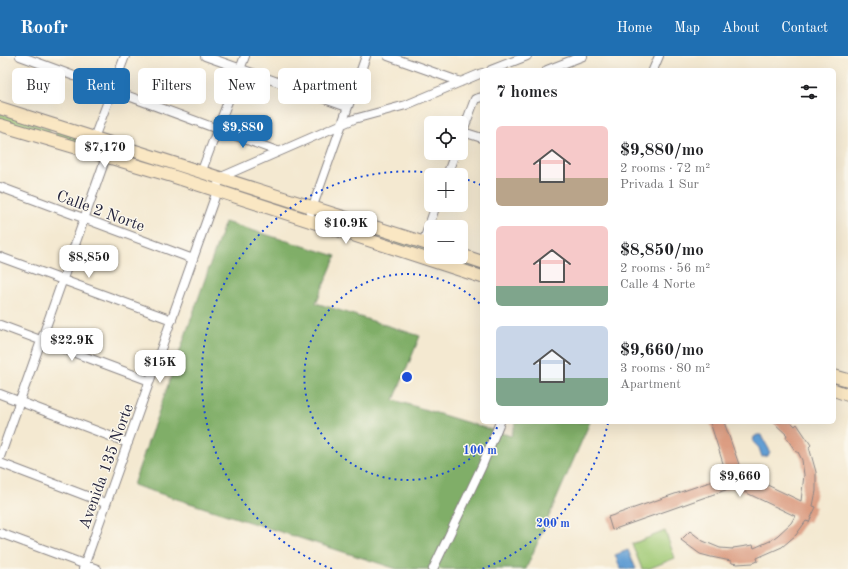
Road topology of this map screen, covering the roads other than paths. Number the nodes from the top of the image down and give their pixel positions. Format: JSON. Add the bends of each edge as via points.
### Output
{"nodes":[{"id":1,"x":20,"y":56,"type":"edge"},
{"id":2,"x":125,"y":56,"type":"edge"},
{"id":3,"x":205,"y":56,"type":"edge"},
{"id":4,"x":245,"y":56,"type":"edge"},
{"id":5,"x":366,"y":56,"type":"edge"},
{"id":6,"x":388,"y":56,"type":"edge"},
{"id":7,"x":527,"y":56,"type":"edge"},
{"id":8,"x":583,"y":56,"type":"edge"},
{"id":9,"x":658,"y":56,"type":"edge"},
{"id":10,"x":120,"y":68,"type":"edge"},
{"id":11,"x":237,"y":68,"type":"edge"},
{"id":12,"x":240,"y":68,"type":"edge"},
{"id":13,"x":496,"y":68,"type":"edge"},
{"id":14,"x":552,"y":68,"type":"edge"},
{"id":15,"x":654,"y":68,"type":"edge"},
{"id":16,"x":480,"y":74,"type":"edge"},
{"id":17,"x":73,"y":76,"type":"edge"},
{"id":18,"x":270,"y":80,"type":"edge"},
{"id":19,"x":461,"y":82,"type":"junction"},
{"id":20,"x":130,"y":98,"type":"edge"},
{"id":21,"x":480,"y":98,"type":"edge"},
{"id":22,"x":106,"y":104,"type":"edge"},
{"id":23,"x":226,"y":104,"type":"edge"},
{"id":24,"x":347,"y":107,"type":"junction"},
{"id":25,"x":0,"y":108,"type":"edge"},
{"id":26,"x":468,"y":118,"type":"edge"},
{"id":27,"x":341,"y":124,"type":"junction"},
{"id":28,"x":0,"y":125,"type":"edge"},
{"id":29,"x":52,"y":125,"type":"junction"},
{"id":30,"x":217,"y":128,"type":"junction"},
{"id":31,"x":468,"y":135,"type":"edge"},
{"id":32,"x":94,"y":138,"type":"junction"},
{"id":33,"x":480,"y":138,"type":"edge"},
{"id":34,"x":46,"y":139,"type":"junction"},
{"id":35,"x":277,"y":152,"type":"junction"},
{"id":36,"x":106,"y":156,"type":"junction"},
{"id":37,"x":201,"y":173,"type":"junction"},
{"id":38,"x":219,"y":178,"type":"junction"},
{"id":39,"x":0,"y":187,"type":"edge"},
{"id":40,"x":217,"y":191,"type":"junction"},
{"id":41,"x":312,"y":208,"type":"junction"},
{"id":42,"x":84,"y":219,"type":"junction"},
{"id":43,"x":308,"y":220,"type":"junction"},
{"id":44,"x":424,"y":243,"type":"edge"},
{"id":45,"x":0,"y":257,"type":"edge"},
{"id":46,"x":468,"y":257,"type":"edge"},
{"id":47,"x":193,"y":259,"type":"junction"},
{"id":48,"x":480,"y":261,"type":"edge"},
{"id":49,"x":480,"y":276,"type":"edge"},
{"id":50,"x":63,"y":279,"type":"junction"},
{"id":51,"x":172,"y":320,"type":"junction"},
{"id":52,"x":0,"y":325,"type":"edge"},
{"id":53,"x":42,"y":340,"type":"junction"},
{"id":54,"x":836,"y":377,"type":"edge"},
{"id":55,"x":150,"y":380,"type":"junction"},
{"id":56,"x":848,"y":380,"type":"edge"},
{"id":57,"x":836,"y":391,"type":"edge"},
{"id":58,"x":0,"y":394,"type":"edge"},
{"id":59,"x":848,"y":395,"type":"edge"},
{"id":60,"x":19,"y":401,"type":"junction"},
{"id":61,"x":499,"y":424,"type":"edge"},
{"id":62,"x":128,"y":443,"type":"junction"},
{"id":63,"x":0,"y":457,"type":"edge"},
{"id":64,"x":0,"y":462,"type":"edge"},
{"id":65,"x":105,"y":503,"type":"junction"},
{"id":66,"x":0,"y":533,"type":"edge"},
{"id":67,"x":83,"y":566,"type":"edge"},
{"id":68,"x":97,"y":569,"type":"edge"},
{"id":69,"x":432,"y":569,"type":"edge"}],
"edges":[{"from":1,"to":17,"type":"street"},
{"from":2,"to":10,"type":"street"},
{"from":3,"to":11,"type":"street"},
{"from":4,"to":12,"type":"street"},
{"from":5,"to":24,"type":"street"},
{"from":6,"to":19,"type":"street"},
{"from":7,"to":13,"type":"street"},
{"from":8,"to":14,"type":"street"},
{"from":9,"to":15,"type":"street"},
{"from":16,"to":19,"type":"street"},
{"from":18,"to":24,"type":"street"},
{"from":19,"to":27,"type":"street","via":[[406,106]]},
{"from":20,"to":30,"type":"street"},
{"from":21,"to":26,"type":"street","via":[[475,99]]},
{"from":22,"to":32,"type":"street"},
{"from":23,"to":30,"type":"street"},
{"from":24,"to":27,"type":"street"},
{"from":25,"to":29,"type":"main road"},
{"from":27,"to":35,"type":"street"},
{"from":27,"to":41,"type":"street"},
{"from":28,"to":34,"type":"main road"},
{"from":29,"to":32,"type":"main road"},
{"from":29,"to":34,"type":"main road","via":[[53,133]]},
{"from":30,"to":35,"type":"street"},
{"from":30,"to":37,"type":"street"},
{"from":31,"to":33,"type":"street"},
{"from":32,"to":37,"type":"main road"},
{"from":34,"to":36,"type":"main road"},
{"from":35,"to":38,"type":"street"},
{"from":36,"to":40,"type":"main road"},
{"from":36,"to":42,"type":"street"},
{"from":37,"to":38,"type":"main road"},
{"from":38,"to":40,"type":"street","name":"Avenida 135 Norte"},
{"from":38,"to":41,"type":"main road"},
{"from":39,"to":42,"type":"street","name":"Calle 2 Norte"},
{"from":40,"to":43,"type":"main road"},
{"from":40,"to":47,"type":"street","name":"Avenida 135 Norte"},
{"from":41,"to":43,"type":"street"},
{"from":41,"to":44,"type":"main road"},
{"from":42,"to":47,"type":"street","name":"Calle 2 Norte"},
{"from":42,"to":50,"type":"street"},
{"from":43,"to":49,"type":"main road"},
{"from":45,"to":50,"type":"street"},
{"from":46,"to":48,"type":"main road"},
{"from":47,"to":51,"type":"street","name":"Avenida 135 Norte"},
{"from":50,"to":51,"type":"street"},
{"from":50,"to":53,"type":"street"},
{"from":51,"to":55,"type":"street","name":"Avenida 135 Norte"},
{"from":52,"to":53,"type":"street"},
{"from":53,"to":55,"type":"street"},
{"from":53,"to":60,"type":"street"},
{"from":54,"to":56,"type":"main road"},
{"from":55,"to":62,"type":"street","name":"Avenida 135 Norte"},
{"from":57,"to":59,"type":"main road"},
{"from":58,"to":60,"type":"street"},
{"from":60,"to":62,"type":"street"},
{"from":60,"to":63,"type":"street"},
{"from":61,"to":69,"type":"street","via":[[482,466]]},
{"from":62,"to":65,"type":"street","name":"Avenida 135 Norte"},
{"from":64,"to":65,"type":"street"},
{"from":65,"to":67,"type":"street","name":"Avenida 135 Norte"},
{"from":66,"to":67,"type":"street"},
{"from":67,"to":68,"type":"street"}]}
